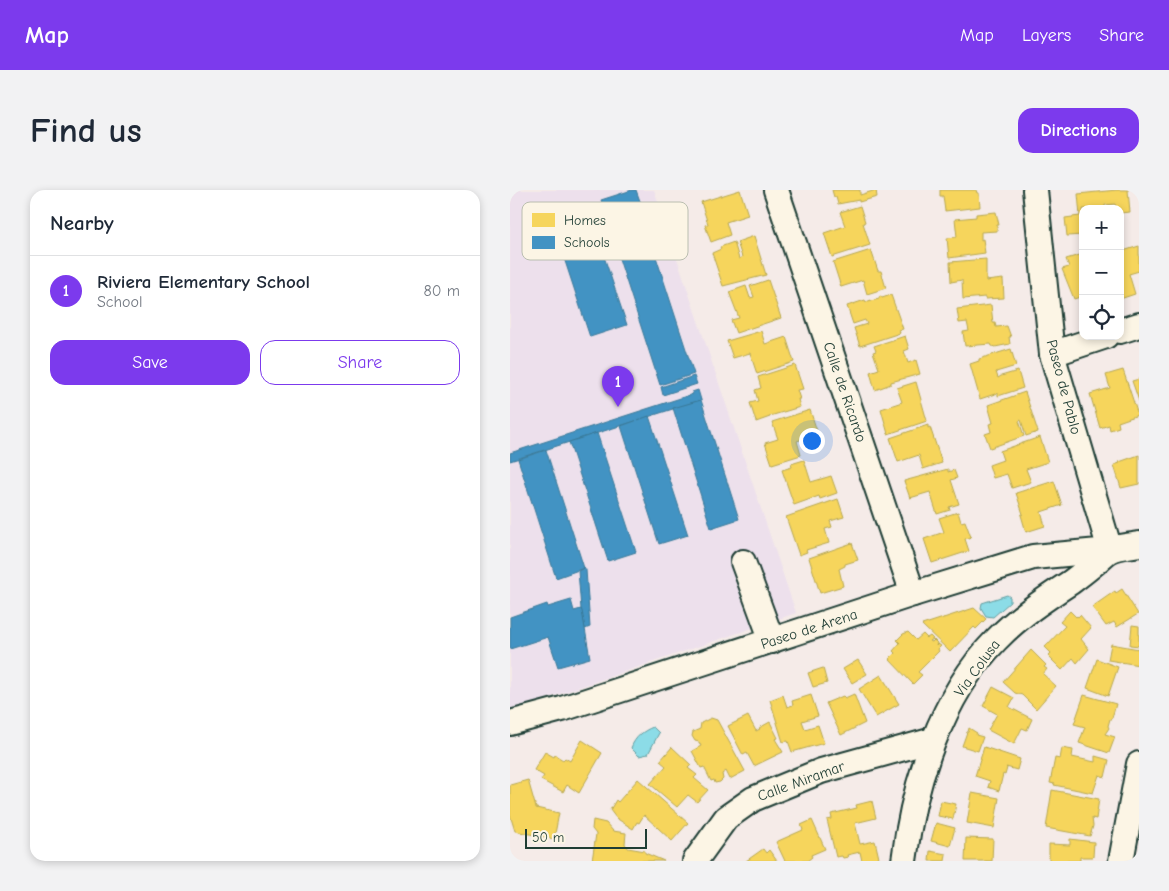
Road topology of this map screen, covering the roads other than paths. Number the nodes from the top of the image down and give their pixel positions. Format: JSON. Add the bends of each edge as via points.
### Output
{"nodes":[{"id":1,"x":776,"y":190,"type":"edge"},
{"id":2,"x":1035,"y":190,"type":"edge"},
{"id":3,"x":1139,"y":325,"type":"edge"},
{"id":4,"x":1124,"y":331,"type":"edge"},
{"id":5,"x":1094,"y":340,"type":"edge"},
{"id":6,"x":1052,"y":354,"type":"junction"},
{"id":7,"x":1139,"y":544,"type":"edge"},
{"id":8,"x":1110,"y":550,"type":"junction"},
{"id":9,"x":743,"y":562,"type":"dead end"},
{"id":10,"x":913,"y":594,"type":"junction"},
{"id":11,"x":772,"y":641,"type":"junction"},
{"id":12,"x":510,"y":723,"type":"edge"},
{"id":13,"x":933,"y":740,"type":"junction"},
{"id":14,"x":1139,"y":764,"type":"edge"},
{"id":15,"x":695,"y":861,"type":"edge"},
{"id":16,"x":904,"y":861,"type":"edge"},
{"id":17,"x":1121,"y":861,"type":"edge"}],
"edges":[{"from":1,"to":10,"type":"street","name":"Calle de Ricardo"},
{"from":2,"to":6,"type":"street","name":"Paseo de Pablo"},
{"from":3,"to":4,"type":"street"},
{"from":5,"to":6,"type":"street"},
{"from":6,"to":8,"type":"street","name":"Paseo de Pablo"},
{"from":7,"to":8,"type":"street","name":"Via Colusa"},
{"from":8,"to":10,"type":"street","name":"Paseo de Arena","via":[[1033,557]]},
{"from":8,"to":13,"type":"street","name":"Via Colusa","via":[[1085,572],[1017,620],[995,641],[960,688]]},
{"from":9,"to":11,"type":"street"},
{"from":10,"to":11,"type":"street","name":"Paseo de Arena"},
{"from":11,"to":12,"type":"street","name":"Paseo de Arena"},
{"from":13,"to":15,"type":"street","name":"Calle Miramar","via":[[821,771],[753,798],[726,818]]},
{"from":13,"to":16,"type":"street","name":"Via Colusa","via":[[917,791]]},
{"from":14,"to":17,"type":"street"}]}
